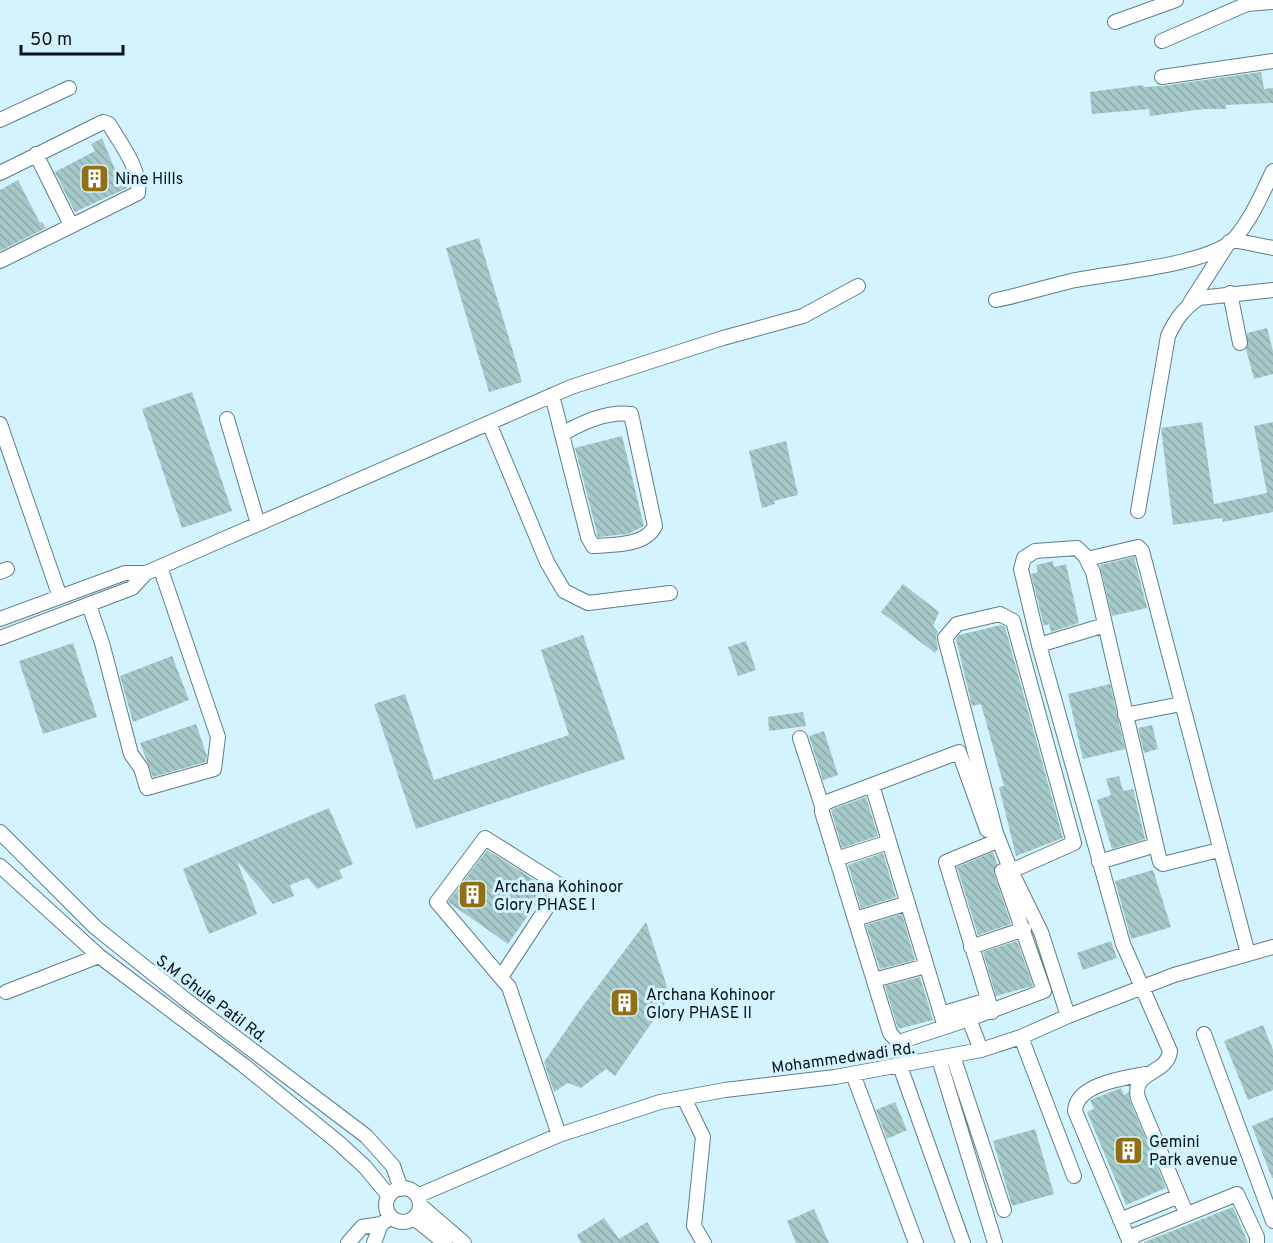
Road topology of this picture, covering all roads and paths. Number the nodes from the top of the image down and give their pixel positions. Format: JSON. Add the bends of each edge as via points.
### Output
{"nodes":[{"id":1,"x":1176,"y":0,"type":"edge"},
{"id":2,"x":1273,"y":2,"type":"edge"},
{"id":3,"x":1115,"y":22,"type":"dead end"},
{"id":4,"x":1162,"y":41,"type":"dead end"},
{"id":5,"x":1273,"y":61,"type":"edge"},
{"id":6,"x":1162,"y":77,"type":"dead end"},
{"id":7,"x":69,"y":88,"type":"dead end"},
{"id":8,"x":0,"y":120,"type":"edge"},
{"id":9,"x":36,"y":154,"type":"junction"},
{"id":10,"x":1273,"y":171,"type":"edge"},
{"id":11,"x":0,"y":173,"type":"edge"},
{"id":12,"x":71,"y":225,"type":"junction"},
{"id":13,"x":1231,"y":241,"type":"junction"},
{"id":14,"x":1273,"y":248,"type":"edge"},
{"id":15,"x":0,"y":261,"type":"edge"},
{"id":16,"x":858,"y":286,"type":"dead end"},
{"id":17,"x":1273,"y":290,"type":"edge"},
{"id":18,"x":1230,"y":293,"type":"junction"},
{"id":19,"x":996,"y":300,"type":"dead end"},
{"id":20,"x":1189,"y":305,"type":"junction"},
{"id":21,"x":1240,"y":343,"type":"dead end"},
{"id":22,"x":552,"y":395,"type":"junction"},
{"id":23,"x":226,"y":419,"type":"dead end"},
{"id":24,"x":489,"y":423,"type":"junction"},
{"id":25,"x":0,"y":424,"type":"edge"},
{"id":26,"x":564,"y":433,"type":"junction"},
{"id":27,"x":1138,"y":511,"type":"dead end"},
{"id":28,"x":258,"y":524,"type":"junction"},
{"id":29,"x":1087,"y":560,"type":"junction"},
{"id":30,"x":160,"y":567,"type":"junction"},
{"id":31,"x":146,"y":573,"type":"junction"},
{"id":32,"x":670,"y":593,"type":"dead end"},
{"id":33,"x":60,"y":597,"type":"junction"},
{"id":34,"x":89,"y":605,"type":"junction"},
{"id":35,"x":0,"y":619,"type":"edge"},
{"id":36,"x":1105,"y":625,"type":"junction"},
{"id":37,"x":0,"y":638,"type":"edge"},
{"id":38,"x":1039,"y":645,"type":"junction"},
{"id":39,"x":1181,"y":704,"type":"junction"},
{"id":40,"x":1125,"y":714,"type":"junction"},
{"id":41,"x":800,"y":738,"type":"dead end"},
{"id":42,"x":872,"y":785,"type":"junction"},
{"id":43,"x":822,"y":806,"type":"junction"},
{"id":44,"x":0,"y":832,"type":"edge"},
{"id":45,"x":889,"y":842,"type":"junction"},
{"id":46,"x":992,"y":843,"type":"junction"},
{"id":47,"x":1156,"y":845,"type":"junction"},
{"id":48,"x":1220,"y":850,"type":"junction"},
{"id":49,"x":836,"y":859,"type":"junction"},
{"id":50,"x":1099,"y":862,"type":"junction"},
{"id":51,"x":1011,"y":871,"type":"junction"},
{"id":52,"x":1,"y":872,"type":"edge"},
{"id":53,"x":908,"y":903,"type":"junction"},
{"id":54,"x":855,"y":919,"type":"junction"},
{"id":55,"x":1024,"y":929,"type":"junction"},
{"id":56,"x":971,"y":947,"type":"junction"},
{"id":57,"x":1273,"y":947,"type":"edge"},
{"id":58,"x":1248,"y":954,"type":"junction"},
{"id":59,"x":99,"y":956,"type":"junction"},
{"id":60,"x":926,"y":966,"type":"junction"},
{"id":61,"x":874,"y":980,"type":"junction"},
{"id":62,"x":505,"y":982,"type":"junction"},
{"id":63,"x":1141,"y":988,"type":"junction"},
{"id":64,"x":6,"y":992,"type":"dead end"},
{"id":65,"x":990,"y":1006,"type":"junction"},
{"id":66,"x":1068,"y":1016,"type":"junction"},
{"id":67,"x":969,"y":1019,"type":"junction"},
{"id":68,"x":943,"y":1021,"type":"junction"},
{"id":69,"x":1204,"y":1034,"type":"dead end"},
{"id":70,"x":1021,"y":1037,"type":"junction"},
{"id":71,"x":981,"y":1050,"type":"junction"},
{"id":72,"x":946,"y":1058,"type":"junction"},
{"id":73,"x":900,"y":1066,"type":"junction"},
{"id":74,"x":853,"y":1074,"type":"junction"},
{"id":75,"x":1145,"y":1074,"type":"junction"},
{"id":76,"x":684,"y":1098,"type":"junction"},
{"id":77,"x":559,"y":1135,"type":"junction"},
{"id":78,"x":1074,"y":1176,"type":"dead end"},
{"id":79,"x":395,"y":1193,"type":"junction"},
{"id":80,"x":1179,"y":1196,"type":"junction"},
{"id":81,"x":417,"y":1207,"type":"junction"},
{"id":82,"x":1004,"y":1210,"type":"dead end"},
{"id":83,"x":1186,"y":1213,"type":"junction"},
{"id":84,"x":386,"y":1220,"type":"junction"},
{"id":85,"x":1120,"y":1220,"type":"junction"},
{"id":86,"x":1273,"y":1221,"type":"edge"},
{"id":87,"x":348,"y":1243,"type":"edge"},
{"id":88,"x":374,"y":1243,"type":"edge"},
{"id":89,"x":445,"y":1243,"type":"edge"},
{"id":90,"x":464,"y":1243,"type":"edge"},
{"id":91,"x":704,"y":1243,"type":"edge"},
{"id":92,"x":916,"y":1243,"type":"edge"},
{"id":93,"x":963,"y":1243,"type":"edge"},
{"id":94,"x":995,"y":1243,"type":"edge"},
{"id":95,"x":1130,"y":1243,"type":"edge"},
{"id":96,"x":1257,"y":1243,"type":"edge"}],
"edges":[{"from":1,"to":3,"type":"street"},
{"from":2,"to":4,"type":"street","via":[[1247,3]]},
{"from":5,"to":6,"type":"street"},
{"from":7,"to":8,"type":"street"},
{"from":9,"to":11,"type":"street"},
{"from":9,"to":12,"type":"street"},
{"from":9,"to":12,"type":"street","via":[[103,122],[109,124],[127,156],[138,179],[138,193]]},
{"from":10,"to":13,"type":"street","via":[[1256,206]]},
{"from":12,"to":15,"type":"street"},
{"from":13,"to":14,"type":"street"},
{"from":13,"to":19,"type":"street","via":[[1202,256],[1165,266],[1095,276]]},
{"from":13,"to":20,"type":"street"},
{"from":16,"to":22,"type":"street","via":[[802,316]]},
{"from":17,"to":18,"type":"street"},
{"from":18,"to":20,"type":"street","via":[[1199,298]]},
{"from":18,"to":21,"type":"street"},
{"from":20,"to":27,"type":"street","via":[[1167,336]]},
{"from":22,"to":24,"type":"street"},
{"from":22,"to":26,"type":"street"},
{"from":23,"to":28,"type":"street"},
{"from":24,"to":28,"type":"street"},
{"from":24,"to":32,"type":"street","via":[[547,562],[564,591],[588,603]]},
{"from":25,"to":33,"type":"street"},
{"from":26,"to":26,"type":"street","via":[[593,546],[645,538],[655,526],[631,414],[619,413]]},
{"from":28,"to":30,"type":"street"},
{"from":29,"to":36,"type":"street"},
{"from":29,"to":38,"type":"street","via":[[1077,548],[1035,551],[1024,558],[1021,569]]},
{"from":29,"to":39,"type":"street","via":[[1138,548],[1142,551]]},
{"from":30,"to":31,"type":"street"},
{"from":30,"to":34,"type":"street","via":[[218,737],[214,769],[147,788],[141,768],[131,754]]},
{"from":31,"to":33,"type":"street","via":[[125,573]]},
{"from":31,"to":34,"type":"street","via":[[132,588]]},
{"from":33,"to":35,"type":"street"},
{"from":34,"to":37,"type":"street"},
{"from":36,"to":38,"type":"street"},
{"from":36,"to":40,"type":"street"},
{"from":38,"to":50,"type":"street"},
{"from":39,"to":40,"type":"street"},
{"from":39,"to":48,"type":"street"},
{"from":40,"to":47,"type":"street"},
{"from":41,"to":43,"type":"street"},
{"from":42,"to":43,"type":"street"},
{"from":42,"to":45,"type":"street"},
{"from":42,"to":46,"type":"street","via":[[959,752]]},
{"from":43,"to":49,"type":"street"},
{"from":44,"to":79,"type":"street","name":"S.M Ghule Patil Rd.","via":[[95,927],[366,1136],[393,1166]]},
{"from":45,"to":49,"type":"street"},
{"from":45,"to":53,"type":"street"},
{"from":46,"to":55,"type":"street"},
{"from":46,"to":56,"type":"street","via":[[946,862]]},
{"from":47,"to":48,"type":"street","via":[[1163,864]]},
{"from":47,"to":50,"type":"street"},
{"from":48,"to":58,"type":"street"},
{"from":49,"to":54,"type":"street"},
{"from":50,"to":63,"type":"street"},
{"from":51,"to":51,"type":"street","via":[[996,833],[945,638],[957,624],[1000,614],[1013,621],[1074,843]]},
{"from":51,"to":66,"type":"street","via":[[1041,932]]},
{"from":52,"to":59,"type":"street","name":"S.M Ghule Patil Rd."},
{"from":53,"to":54,"type":"street"},
{"from":53,"to":60,"type":"street"},
{"from":54,"to":61,"type":"street"},
{"from":55,"to":56,"type":"street"},
{"from":55,"to":65,"type":"street","via":[[1044,991]]},
{"from":56,"to":65,"type":"street"},
{"from":57,"to":58,"type":"street","name":"Mohammedwadi Rd."},
{"from":58,"to":63,"type":"street","name":"Mohammedwadi Rd."},
{"from":59,"to":64,"type":"street"},
{"from":59,"to":79,"type":"street","name":"S.M Ghule Patil Rd.","via":[[242,1064]]},
{"from":60,"to":61,"type":"street"},
{"from":60,"to":68,"type":"street"},
{"from":61,"to":68,"type":"street","via":[[890,1033],[897,1041]]},
{"from":62,"to":62,"type":"street","via":[[437,902],[485,838],[561,886]]},
{"from":62,"to":77,"type":"street"},
{"from":63,"to":66,"type":"street","name":"Mohammedwadi Rd."},
{"from":63,"to":75,"type":"street","via":[[1170,1051],[1165,1066]]},
{"from":65,"to":67,"type":"street"},
{"from":65,"to":68,"type":"street"},
{"from":66,"to":70,"type":"street","name":"Mohammedwadi Rd."},
{"from":67,"to":68,"type":"street"},
{"from":67,"to":71,"type":"street"},
{"from":69,"to":86,"type":"street"},
{"from":70,"to":71,"type":"street","name":"Mohammedwadi Rd."},
{"from":70,"to":78,"type":"street"},
{"from":71,"to":72,"type":"street","name":"Mohammedwadi Rd."},
{"from":72,"to":73,"type":"street","name":"Mohammedwadi Rd."},
{"from":72,"to":82,"type":"street"},
{"from":72,"to":94,"type":"street"},
{"from":73,"to":74,"type":"street","name":"Mohammedwadi Rd."},
{"from":73,"to":93,"type":"street"},
{"from":74,"to":76,"type":"street","name":"Mohammedwadi Rd."},
{"from":74,"to":92,"type":"street"},
{"from":75,"to":80,"type":"street","via":[[1138,1084],[1138,1098]]},
{"from":75,"to":85,"type":"street","via":[[1083,1093],[1076,1102],[1075,1111]]},
{"from":76,"to":77,"type":"street","name":"Mohammedwadi Rd."},
{"from":76,"to":91,"type":"street","via":[[703,1137],[694,1226]]},
{"from":77,"to":81,"type":"street","name":"Mohammedwadi Rd."},
{"from":79,"to":81,"type":"street","via":[[408,1189]]},
{"from":79,"to":84,"type":"street"},
{"from":80,"to":83,"type":"street"},
{"from":80,"to":85,"type":"street"},
{"from":81,"to":84,"type":"street","via":[[400,1222]]},
{"from":81,"to":89,"type":"street"},
{"from":81,"to":90,"type":"street"},
{"from":83,"to":95,"type":"street","via":[[1133,1236]]},
{"from":83,"to":96,"type":"street","via":[[1237,1194]]},
{"from":84,"to":87,"type":"street","via":[[362,1227]]},
{"from":84,"to":88,"type":"street"},
{"from":85,"to":95,"type":"street"}]}
